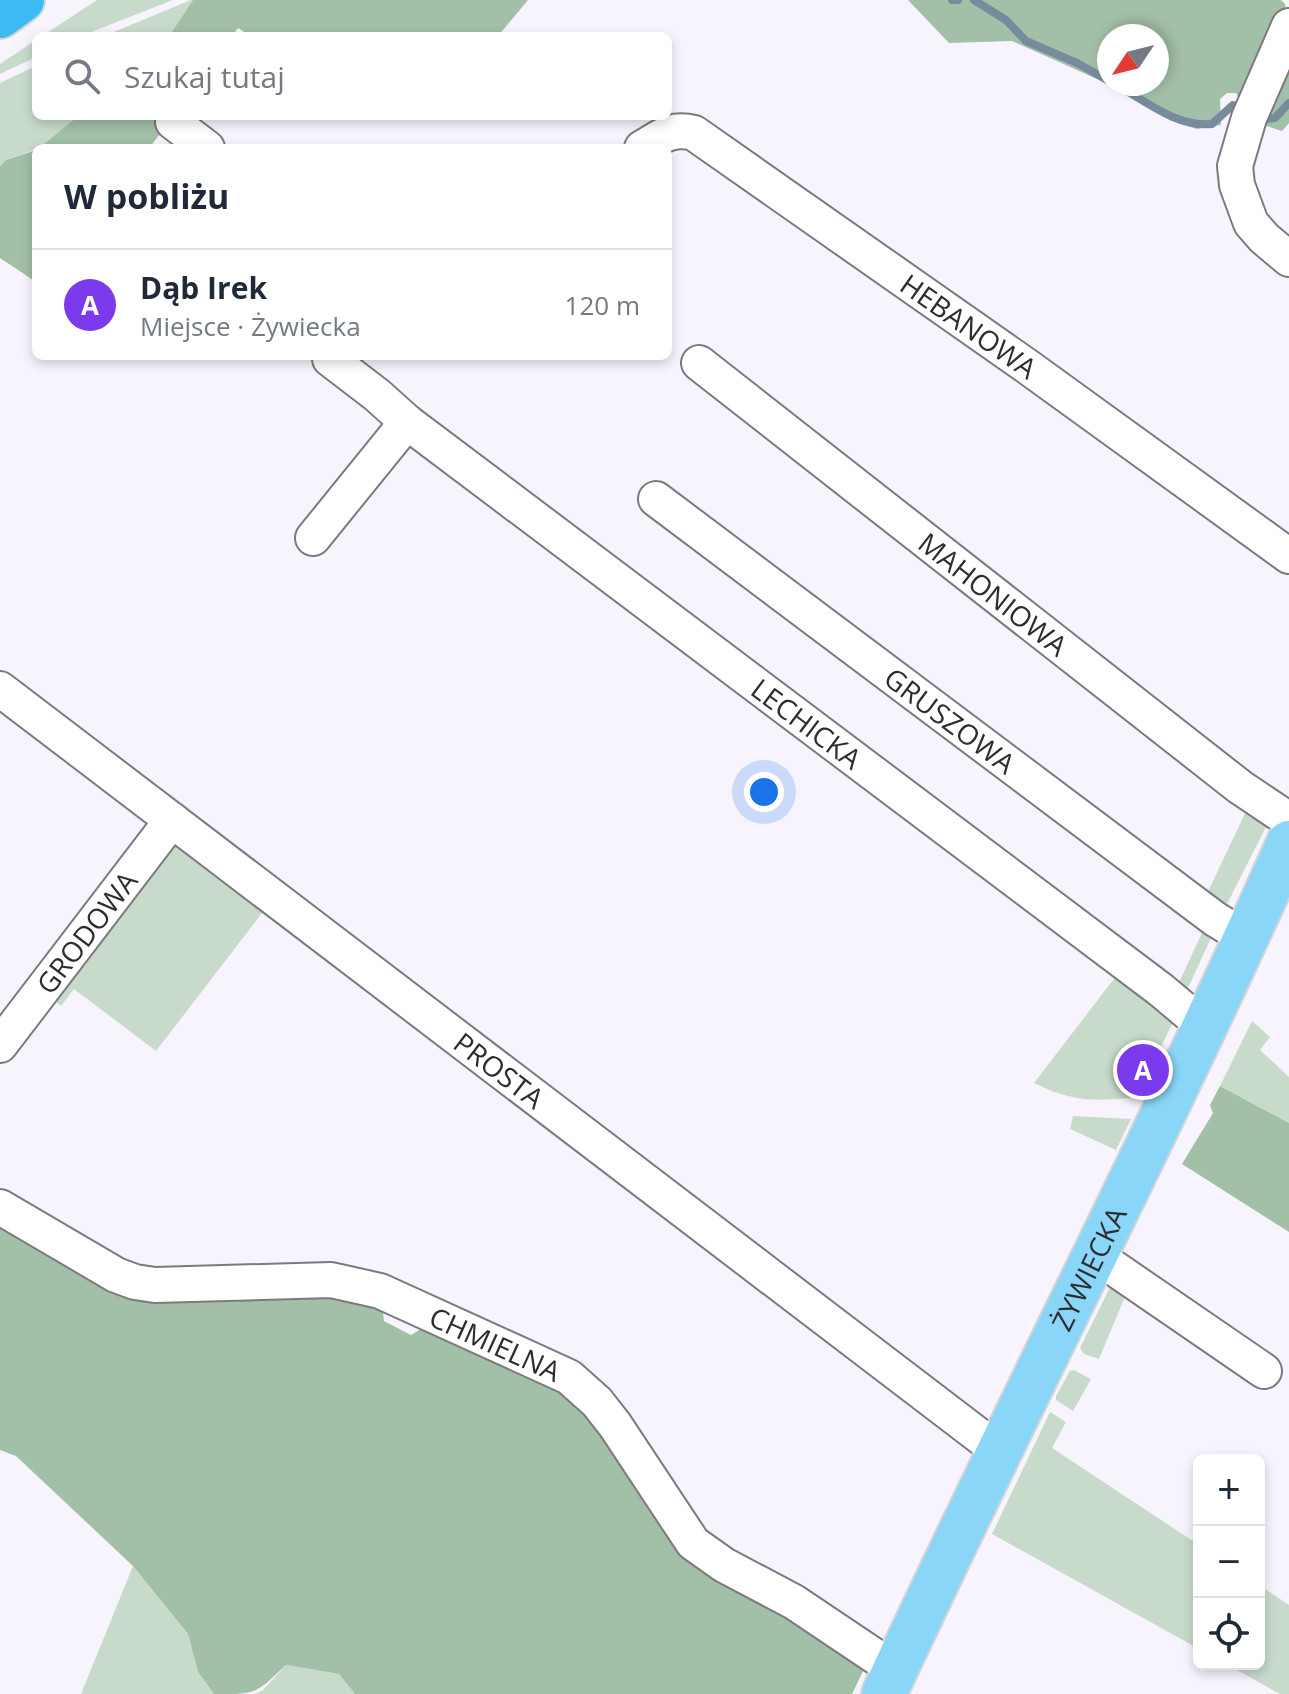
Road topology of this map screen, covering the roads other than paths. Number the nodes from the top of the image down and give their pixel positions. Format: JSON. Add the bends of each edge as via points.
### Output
{"nodes":[{"id":1,"x":22,"y":0,"type":"edge"},
{"id":2,"x":0,"y":16,"type":"edge"},
{"id":3,"x":1289,"y":26,"type":"edge"},
{"id":4,"x":173,"y":122,"type":"dead end"},
{"id":5,"x":202,"y":144,"type":"edge"},
{"id":6,"x":649,"y":144,"type":"edge"},
{"id":7,"x":1289,"y":259,"type":"edge"},
{"id":8,"x":331,"y":360,"type":"edge"},
{"id":9,"x":699,"y":363,"type":"dead end"},
{"id":10,"x":407,"y":422,"type":"junction"},
{"id":11,"x":656,"y":499,"type":"dead end"},
{"id":12,"x":313,"y":538,"type":"dead end"},
{"id":13,"x":1289,"y":556,"type":"edge"},
{"id":14,"x":0,"y":689,"type":"edge"},
{"id":15,"x":172,"y":820,"type":"junction"},
{"id":16,"x":1289,"y":820,"type":"edge"},
{"id":17,"x":1289,"y":843,"type":"edge"},
{"id":18,"x":1246,"y":938,"type":"junction"},
{"id":19,"x":1205,"y":1027,"type":"junction"},
{"id":20,"x":0,"y":1045,"type":"edge"},
{"id":21,"x":0,"y":1207,"type":"edge"},
{"id":22,"x":1095,"y":1255,"type":"junction"},
{"id":23,"x":1264,"y":1371,"type":"dead end"},
{"id":24,"x":999,"y":1451,"type":"junction"},
{"id":25,"x":891,"y":1680,"type":"edge"}],
"edges":[{"from":1,"to":2,"type":"highway"},
{"from":3,"to":7,"type":"street","via":[[1249,118],[1235,166],[1251,223]]},
{"from":4,"to":5,"type":"street"},
{"from":6,"to":13,"type":"street","name":"HEBANOWA","via":[[668,133],[694,133]]},
{"from":8,"to":10,"type":"street","name":"LECHICKA"},
{"from":9,"to":16,"type":"street","name":"MAHONIOWA"},
{"from":10,"to":12,"type":"street"},
{"from":10,"to":19,"type":"street","name":"LECHICKA"},
{"from":11,"to":18,"type":"street","name":"GRUSZOWA"},
{"from":14,"to":15,"type":"street","name":"PROSTA"},
{"from":15,"to":20,"type":"street","name":"GRODOWA"},
{"from":15,"to":24,"type":"street","name":"PROSTA"},
{"from":17,"to":18,"type":"main road","name":"ŻYWIECKA"},
{"from":18,"to":19,"type":"main road","name":"ŻYWIECKA"},
{"from":19,"to":22,"type":"main road","name":"ŻYWIECKA"},
{"from":21,"to":25,"type":"street","name":"CHMIELNA","via":[[135,1282],[356,1284],[569,1377],[615,1425],[693,1543],[876,1657]]},
{"from":22,"to":23,"type":"street"},
{"from":22,"to":24,"type":"main road","name":"ŻYWIECKA"},
{"from":24,"to":25,"type":"main road","name":"ŻYWIECKA"}]}
